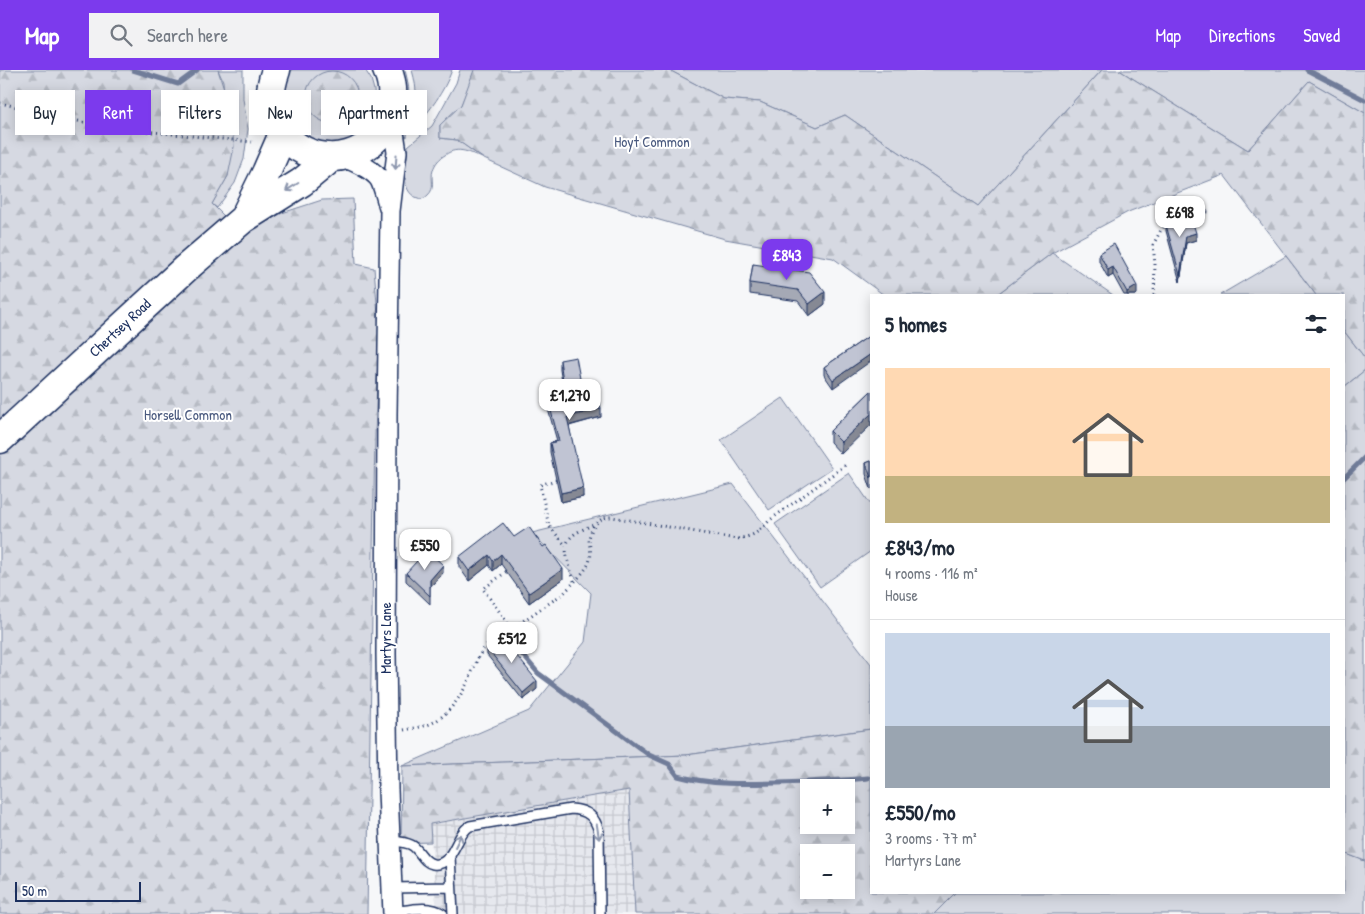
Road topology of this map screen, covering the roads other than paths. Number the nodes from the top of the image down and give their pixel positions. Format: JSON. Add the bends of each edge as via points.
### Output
{"nodes":[{"id":1,"x":387,"y":70,"type":"edge"},
{"id":2,"x":272,"y":74,"type":"edge"},
{"id":3,"x":271,"y":90,"type":"edge"},
{"id":4,"x":393,"y":90,"type":"edge"},
{"id":5,"x":283,"y":135,"type":"edge"},
{"id":6,"x":284,"y":135,"type":"edge"},
{"id":7,"x":379,"y":135,"type":"edge"},
{"id":8,"x":394,"y":135,"type":"edge"},
{"id":9,"x":337,"y":157,"type":"junction"},
{"id":10,"x":390,"y":211,"type":"junction"},
{"id":11,"x":243,"y":219,"type":"junction"},
{"id":12,"x":0,"y":439,"type":"edge"},
{"id":13,"x":390,"y":840,"type":"junction"},
{"id":14,"x":450,"y":856,"type":"junction"},
{"id":15,"x":451,"y":887,"type":"junction"},
{"id":16,"x":392,"y":888,"type":"junction"},
{"id":17,"x":393,"y":913,"type":"edge"},
{"id":18,"x":442,"y":914,"type":"edge"},
{"id":19,"x":453,"y":914,"type":"edge"},
{"id":20,"x":600,"y":914,"type":"edge"}],
"edges":[{"from":1,"to":4,"type":"main road"},
{"from":2,"to":3,"type":"main road"},
{"from":5,"to":11,"type":"main road","name":"Chertsey Road"},
{"from":6,"to":9,"type":"main road","via":[[299,148],[319,156]]},
{"from":7,"to":9,"type":"main road","via":[[369,146],[351,155]]},
{"from":8,"to":10,"type":"street","name":"Martyrs Lane","one_way":true,"via":[[397,152]]},
{"from":9,"to":10,"type":"street","name":"Martyrs Lane","via":[[373,173],[379,179]]},
{"from":9,"to":11,"type":"main road","name":"Chertsey Road","one_way":true},
{"from":10,"to":13,"type":"street","name":"Martyrs Lane","via":[[386,646]]},
{"from":11,"to":12,"type":"main road","name":"Chertsey Road"},
{"from":13,"to":14,"type":"lane","via":[[412,845],[427,862],[436,864]]},
{"from":13,"to":16,"type":"street","name":"Martyrs Lane"},
{"from":14,"to":15,"type":"lane"},
{"from":14,"to":20,"type":"lane","one_way":true,"via":[[460,835],[470,826],[580,809],[596,821],[599,832]]},
{"from":15,"to":16,"type":"lane"},
{"from":15,"to":19,"type":"lane"},
{"from":16,"to":17,"type":"street","name":"Martyrs Lane"},
{"from":17,"to":18,"type":"lane","via":[[430,908]]}]}
